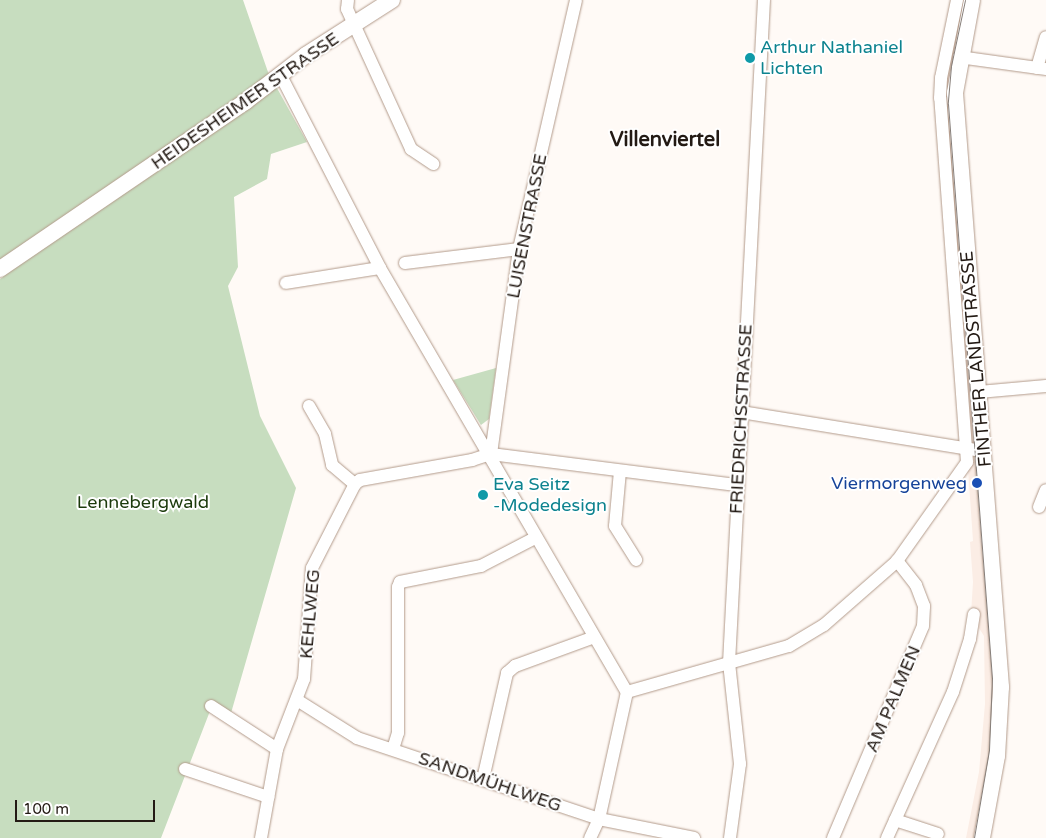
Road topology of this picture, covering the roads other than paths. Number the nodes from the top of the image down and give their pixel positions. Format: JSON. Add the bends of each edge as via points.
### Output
{"nodes":[{"id":1,"x":348,"y":0,"type":"edge"},
{"id":2,"x":392,"y":0,"type":"edge"},
{"id":3,"x":576,"y":0,"type":"edge"},
{"id":4,"x":764,"y":0,"type":"edge"},
{"id":5,"x":957,"y":0,"type":"edge"},
{"id":6,"x":972,"y":0,"type":"edge"},
{"id":7,"x":374,"y":5,"type":"edge"},
{"id":8,"x":356,"y":24,"type":"junction"},
{"id":9,"x":1046,"y":37,"type":"edge"},
{"id":10,"x":959,"y":57,"type":"junction"},
{"id":11,"x":1042,"y":69,"type":"edge"},
{"id":12,"x":280,"y":74,"type":"junction"},
{"id":13,"x":434,"y":164,"type":"dead end"},
{"id":14,"x":519,"y":249,"type":"junction"},
{"id":15,"x":405,"y":264,"type":"dead end"},
{"id":16,"x":380,"y":268,"type":"junction"},
{"id":17,"x":0,"y":270,"type":"edge"},
{"id":18,"x":286,"y":283,"type":"dead end"},
{"id":19,"x":1046,"y":386,"type":"edge"},
{"id":20,"x":979,"y":392,"type":"junction"},
{"id":21,"x":309,"y":406,"type":"dead end"},
{"id":22,"x":741,"y":412,"type":"junction"},
{"id":23,"x":976,"y":450,"type":"junction"},
{"id":24,"x":490,"y":454,"type":"junction"},
{"id":25,"x":620,"y":471,"type":"junction"},
{"id":26,"x":355,"y":484,"type":"junction"},
{"id":27,"x":738,"y":486,"type":"junction"},
{"id":28,"x":1046,"y":490,"type":"edge"},
{"id":29,"x":1039,"y":507,"type":"dead end"},
{"id":30,"x":535,"y":538,"type":"junction"},
{"id":31,"x":636,"y":560,"type":"dead end"},
{"id":32,"x":897,"y":561,"type":"junction"},
{"id":33,"x":974,"y":614,"type":"dead end"},
{"id":34,"x":592,"y":638,"type":"junction"},
{"id":35,"x":729,"y":662,"type":"junction"},
{"id":36,"x":627,"y":692,"type":"junction"},
{"id":37,"x":297,"y":700,"type":"junction"},
{"id":38,"x":211,"y":706,"type":"dead end"},
{"id":39,"x":277,"y":749,"type":"junction"},
{"id":40,"x":394,"y":749,"type":"junction"},
{"id":41,"x":184,"y":769,"type":"dead end"},
{"id":42,"x":483,"y":779,"type":"junction"},
{"id":43,"x":268,"y":798,"type":"junction"},
{"id":44,"x":599,"y":818,"type":"junction"},
{"id":45,"x":895,"y":820,"type":"junction"},
{"id":46,"x":938,"y":834,"type":"dead end"},
{"id":47,"x":261,"y":838,"type":"edge"},
{"id":48,"x":590,"y":838,"type":"edge"},
{"id":49,"x":694,"y":838,"type":"edge"},
{"id":50,"x":730,"y":838,"type":"edge"},
{"id":51,"x":833,"y":838,"type":"edge"},
{"id":52,"x":887,"y":838,"type":"edge"},
{"id":53,"x":982,"y":838,"type":"edge"}],
"edges":[{"from":1,"to":8,"type":"street","via":[[347,9]]},
{"from":2,"to":7,"type":"main road"},
{"from":3,"to":14,"type":"street","name":"LUISENSTRASSE"},
{"from":4,"to":22,"type":"street","name":"FRIEDRICHSSTRASSE"},
{"from":5,"to":23,"type":"street","name":"FINTHER LANDSTRASSE","via":[[940,78],[940,98]]},
{"from":6,"to":10,"type":"main road","name":"FINTHER LANDSTRASSE"},
{"from":7,"to":8,"type":"main road"},
{"from":8,"to":12,"type":"main road","name":"HEIDESHEIMER STRASSE"},
{"from":8,"to":13,"type":"street","name":"HEIDESHEIMER STRASSE","via":[[411,149]]},
{"from":9,"to":11,"type":"street"},
{"from":10,"to":11,"type":"street"},
{"from":10,"to":20,"type":"main road","name":"FINTHER LANDSTRASSE","via":[[954,93]]},
{"from":12,"to":16,"type":"street"},
{"from":12,"to":17,"type":"main road","name":"HEIDESHEIMER STRASSE"},
{"from":14,"to":15,"type":"street"},
{"from":14,"to":24,"type":"street","name":"LUISENSTRASSE"},
{"from":16,"to":18,"type":"street"},
{"from":16,"to":24,"type":"street"},
{"from":19,"to":20,"type":"street"},
{"from":20,"to":23,"type":"main road","name":"FINTHER LANDSTRASSE"},
{"from":21,"to":26,"type":"street","via":[[325,434],[332,465]]},
{"from":22,"to":23,"type":"street"},
{"from":22,"to":27,"type":"street","name":"FRIEDRICHSSTRASSE"},
{"from":23,"to":32,"type":"street"},
{"from":23,"to":53,"type":"main road","name":"FINTHER LANDSTRASSE","via":[[1001,687],[997,756]]},
{"from":24,"to":25,"type":"street"},
{"from":24,"to":26,"type":"street","via":[[360,480]]},
{"from":24,"to":30,"type":"street"},
{"from":25,"to":27,"type":"street"},
{"from":25,"to":31,"type":"street","via":[[615,526]]},
{"from":26,"to":37,"type":"street","name":"KEHLWEG","via":[[312,568],[306,663]]},
{"from":27,"to":35,"type":"street","name":"FRIEDRICHSSTRASSE"},
{"from":28,"to":29,"type":"street"},
{"from":30,"to":34,"type":"street"},
{"from":30,"to":40,"type":"street","via":[[481,566],[400,582],[398,733]]},
{"from":32,"to":35,"type":"street","via":[[824,625],[789,646]]},
{"from":32,"to":51,"type":"street","name":"AM PALMEN","via":[[916,585],[924,606],[923,626]]},
{"from":33,"to":45,"type":"street","via":[[970,639],[953,692]]},
{"from":34,"to":36,"type":"street"},
{"from":34,"to":42,"type":"street","via":[[515,666],[507,673]]},
{"from":35,"to":36,"type":"street"},
{"from":35,"to":50,"type":"street","name":"FRIEDRICHSSTRASSE","via":[[740,764]]},
{"from":36,"to":44,"type":"street"},
{"from":37,"to":39,"type":"street","name":"KEHLWEG"},
{"from":37,"to":40,"type":"street","name":"SANDMÜHLWEG","via":[[350,735]]},
{"from":38,"to":39,"type":"street"},
{"from":39,"to":43,"type":"street","name":"KEHLWEG"},
{"from":40,"to":42,"type":"street","name":"SANDMÜHLWEG"},
{"from":41,"to":43,"type":"street"},
{"from":42,"to":44,"type":"street","name":"SANDMÜHLWEG"},
{"from":43,"to":47,"type":"street","name":"KEHLWEG"},
{"from":44,"to":48,"type":"street"},
{"from":44,"to":49,"type":"street","name":"SANDMÜHLWEG"},
{"from":45,"to":46,"type":"street"},
{"from":45,"to":52,"type":"street"}]}
